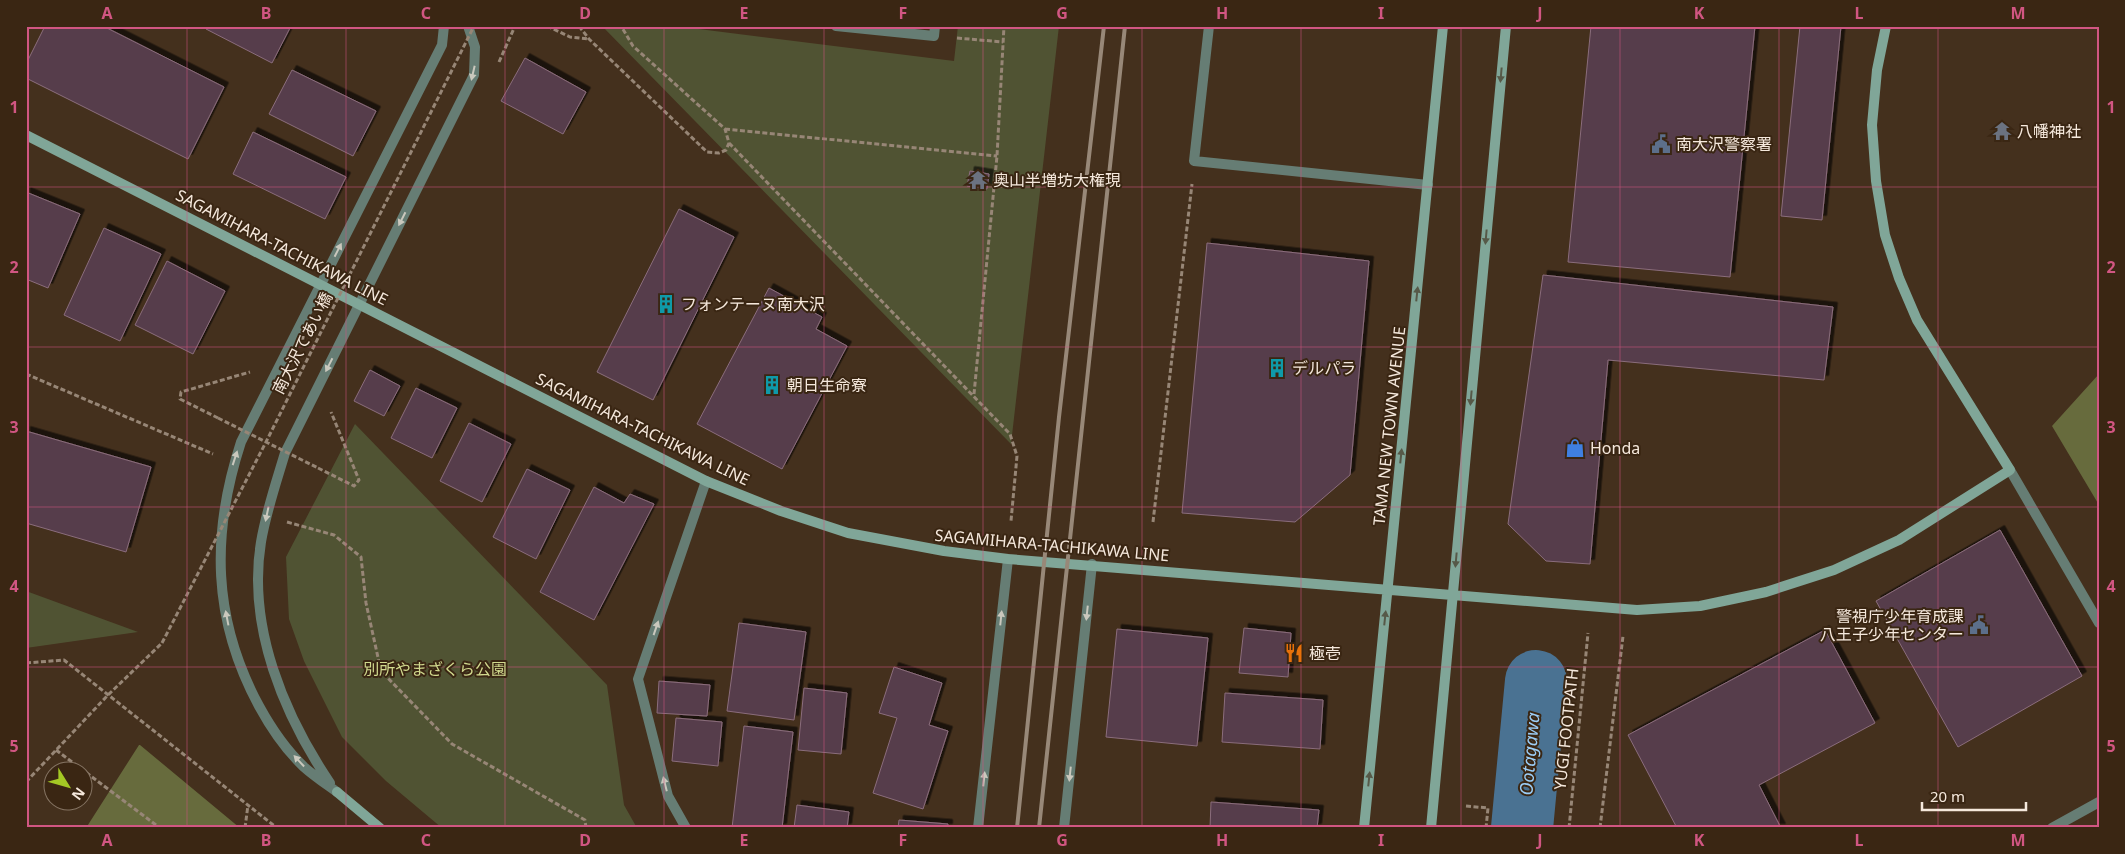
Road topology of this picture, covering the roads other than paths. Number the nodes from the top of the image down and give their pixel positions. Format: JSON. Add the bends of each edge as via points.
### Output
{"nodes":[{"id":1,"x":444,"y":26,"type":"edge"},
{"id":2,"x":468,"y":26,"type":"edge"},
{"id":3,"x":836,"y":26,"type":"edge"},
{"id":4,"x":1209,"y":26,"type":"edge"},
{"id":5,"x":1443,"y":26,"type":"edge"},
{"id":6,"x":1506,"y":26,"type":"edge"},
{"id":7,"x":1886,"y":26,"type":"edge"},
{"id":8,"x":934,"y":31,"type":"edge"},
{"id":9,"x":26,"y":135,"type":"edge"},
{"id":10,"x":1428,"y":185,"type":"junction"},
{"id":11,"x":320,"y":284,"type":"junction"},
{"id":12,"x":360,"y":304,"type":"junction"},
{"id":13,"x":2010,"y":470,"type":"junction"},
{"id":14,"x":706,"y":481,"type":"junction"},
{"id":15,"x":1008,"y":559,"type":"junction"},
{"id":16,"x":1092,"y":564,"type":"junction"},
{"id":17,"x":1388,"y":590,"type":"junction"},
{"id":18,"x":1453,"y":596,"type":"junction"},
{"id":19,"x":2099,"y":623,"type":"edge"},
{"id":20,"x":337,"y":792,"type":"junction"},
{"id":21,"x":2099,"y":802,"type":"edge"},
{"id":22,"x":380,"y":828,"type":"edge"},
{"id":23,"x":686,"y":828,"type":"edge"},
{"id":24,"x":978,"y":828,"type":"edge"},
{"id":25,"x":1064,"y":828,"type":"edge"},
{"id":26,"x":1364,"y":828,"type":"edge"},
{"id":27,"x":1430,"y":828,"type":"edge"},
{"id":28,"x":2052,"y":828,"type":"edge"}],
"edges":[{"from":11,"to":1,"type":"street","one_way":true,"via":[[442,45]]},
{"from":2,"to":12,"type":"street","one_way":true,"via":[[475,47],[474,75]]},
{"from":3,"to":8,"type":"street"},
{"from":4,"to":10,"type":"street","via":[[1194,161]]},
{"from":5,"to":10,"type":"main road","name":"TAMA NEW TOWN AVENUE"},
{"from":6,"to":18,"type":"main road","one_way":true},
{"from":7,"to":13,"type":"main road","via":[[1877,70],[1872,126],[1876,181],[1885,235],[1917,320]]},
{"from":9,"to":11,"type":"main road","name":"SAGAMIHARA-TACHIKAWA LINE"},
{"from":17,"to":10,"type":"main road","name":"TAMA NEW TOWN AVENUE","one_way":true},
{"from":11,"to":12,"type":"main road","name":"SAGAMIHARA-TACHIKAWA LINE"},
{"from":20,"to":11,"type":"street","one_way":true,"via":[[303,766],[275,734],[244,678],[221,586],[220,546],[228,481],[241,442]]},
{"from":12,"to":14,"type":"main road","name":"SAGAMIHARA-TACHIKAWA LINE"},
{"from":12,"to":20,"type":"street","one_way":true,"via":[[285,453],[261,543],[259,583],[262,625],[275,672],[294,722],[313,758]]},
{"from":13,"to":18,"type":"main road","name":"SAGAMIHARA-TACHIKAWA LINE","via":[[1900,540],[1834,570],[1766,592],[1700,606],[1636,610]]},
{"from":13,"to":19,"type":"street"},
{"from":14,"to":15,"type":"main road","name":"SAGAMIHARA-TACHIKAWA LINE","via":[[848,533],[892,543]]},
{"from":23,"to":14,"type":"street","one_way":true,"via":[[668,796],[638,679]]},
{"from":15,"to":16,"type":"main road","name":"SAGAMIHARA-TACHIKAWA LINE"},
{"from":24,"to":15,"type":"street","one_way":true},
{"from":16,"to":17,"type":"main road","name":"SAGAMIHARA-TACHIKAWA LINE"},
{"from":16,"to":25,"type":"street","one_way":true},
{"from":17,"to":18,"type":"main road","name":"SAGAMIHARA-TACHIKAWA LINE"},
{"from":26,"to":17,"type":"main road","name":"TAMA NEW TOWN AVENUE","one_way":true},
{"from":18,"to":27,"type":"main road"},
{"from":20,"to":22,"type":"main road"},
{"from":21,"to":28,"type":"street"}]}
